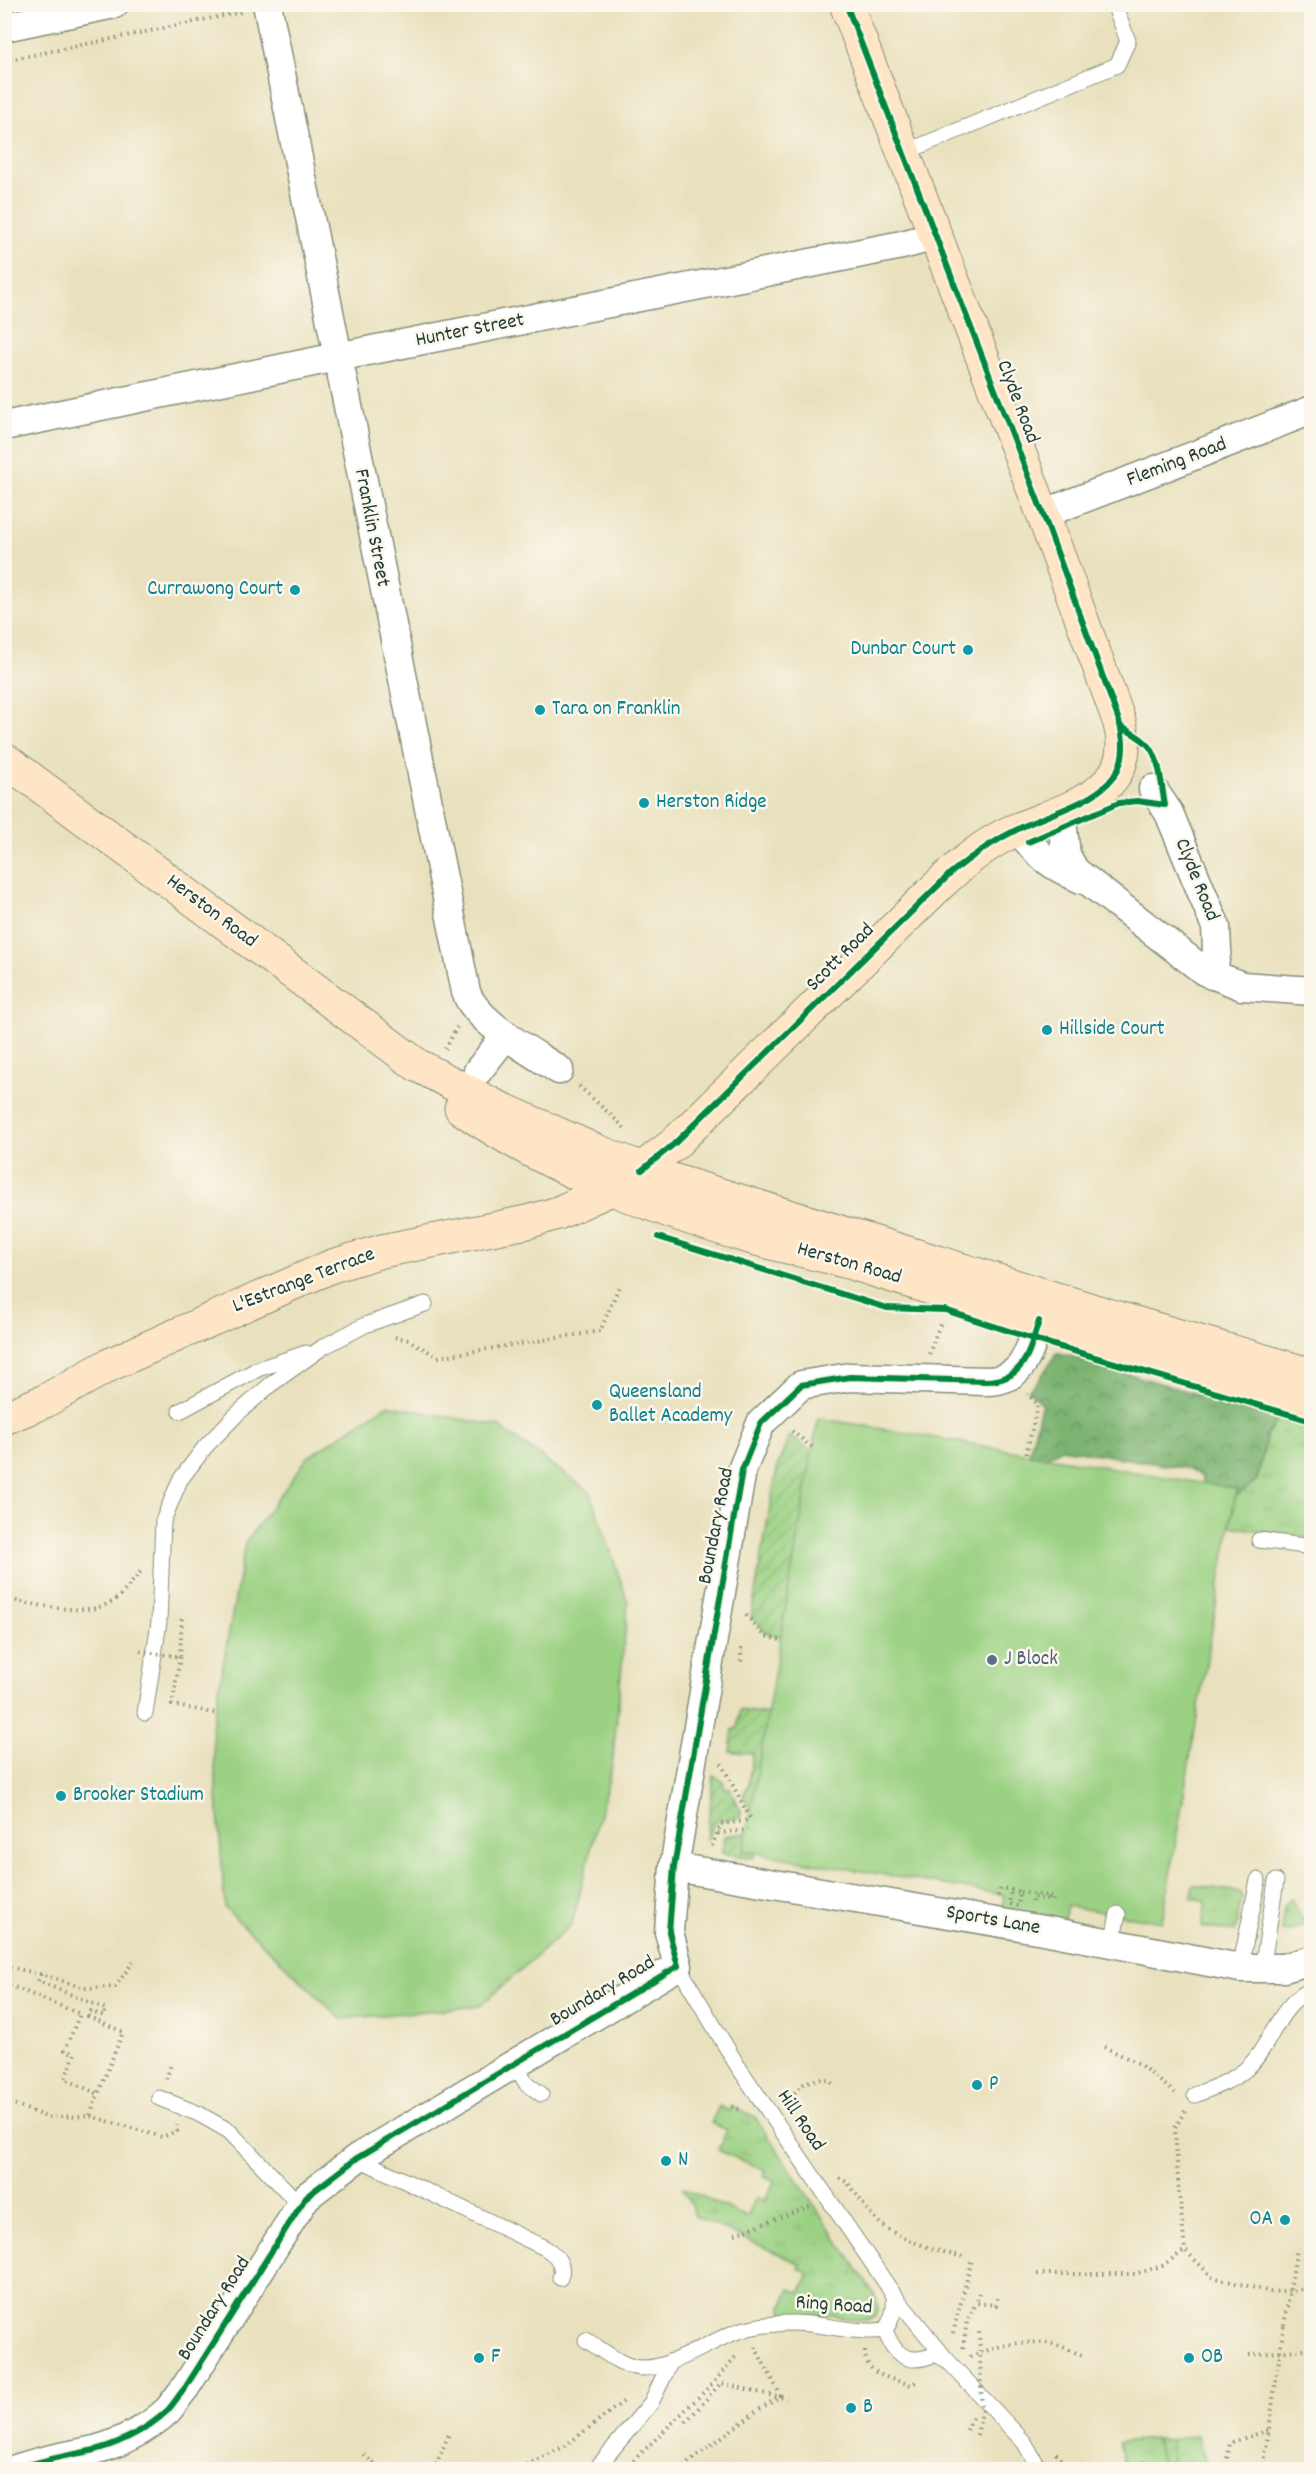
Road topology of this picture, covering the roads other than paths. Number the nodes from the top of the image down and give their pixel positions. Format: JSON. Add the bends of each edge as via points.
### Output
{"nodes":[{"id":1,"x":114,"y":4,"type":"edge"},
{"id":2,"x":846,"y":4,"type":"edge"},
{"id":3,"x":1114,"y":4,"type":"edge"},
{"id":4,"x":267,"y":6,"type":"edge"},
{"id":5,"x":4,"y":27,"type":"edge"},
{"id":6,"x":903,"y":153,"type":"junction"},
{"id":7,"x":936,"y":236,"type":"junction"},
{"id":8,"x":337,"y":357,"type":"junction"},
{"id":9,"x":1311,"y":410,"type":"edge"},
{"id":10,"x":4,"y":426,"type":"edge"},
{"id":11,"x":1043,"y":514,"type":"junction"},
{"id":12,"x":4,"y":759,"type":"edge"},
{"id":13,"x":1154,"y":789,"type":"dead end"},
{"id":14,"x":1073,"y":806,"type":"junction"},
{"id":15,"x":1019,"y":829,"type":"junction"},
{"id":16,"x":1083,"y":880,"type":"junction"},
{"id":17,"x":1212,"y":975,"type":"junction"},
{"id":18,"x":1311,"y":991,"type":"edge"},
{"id":19,"x":506,"y":1035,"type":"junction"},
{"id":20,"x":430,"y":1060,"type":"junction"},
{"id":21,"x":559,"y":1070,"type":"road end"},
{"id":22,"x":478,"y":1071,"type":"dead end"},
{"id":23,"x":642,"y":1170,"type":"junction"},
{"id":24,"x":609,"y":1189,"type":"junction"},
{"id":25,"x":901,"y":1252,"type":"junction"},
{"id":26,"x":425,"y":1304,"type":"dead end"},
{"id":27,"x":1039,"y":1321,"type":"junction"},
{"id":28,"x":323,"y":1347,"type":"junction"},
{"id":29,"x":1311,"y":1375,"type":"edge"},
{"id":30,"x":42,"y":1394,"type":"junction"},
{"id":31,"x":4,"y":1399,"type":"edge"},
{"id":32,"x":1311,"y":1401,"type":"edge"},
{"id":33,"x":180,"y":1411,"type":"dead end"},
{"id":34,"x":4,"y":1418,"type":"edge"},
{"id":35,"x":1258,"y":1540,"type":"dead end"},
{"id":36,"x":1311,"y":1547,"type":"edge"},
{"id":37,"x":145,"y":1713,"type":"dead end"},
{"id":38,"x":674,"y":1867,"type":"junction"},
{"id":39,"x":1258,"y":1880,"type":"dead end"},
{"id":40,"x":1276,"y":1881,"type":"dead end"},
{"id":41,"x":1118,"y":1914,"type":"dead end"},
{"id":42,"x":1112,"y":1943,"type":"junction"},
{"id":43,"x":1311,"y":1960,"type":"edge"},
{"id":44,"x":678,"y":1966,"type":"junction"},
{"id":45,"x":1251,"y":1969,"type":"junction"},
{"id":46,"x":1311,"y":1990,"type":"edge"},
{"id":47,"x":515,"y":2064,"type":"junction"},
{"id":48,"x":541,"y":2094,"type":"dead end"},
{"id":49,"x":159,"y":2098,"type":"road end"},
{"id":50,"x":1192,"y":2100,"type":"road end"},
{"id":51,"x":357,"y":2158,"type":"junction"},
{"id":52,"x":300,"y":2205,"type":"junction"},
{"id":53,"x":560,"y":2278,"type":"dead end"},
{"id":54,"x":894,"y":2295,"type":"junction"},
{"id":55,"x":885,"y":2330,"type":"junction"},
{"id":56,"x":586,"y":2340,"type":"dead end"},
{"id":57,"x":954,"y":2360,"type":"junction"},
{"id":58,"x":671,"y":2361,"type":"junction"},
{"id":59,"x":66,"y":2462,"type":"edge"},
{"id":60,"x":13,"y":2469,"type":"edge"},
{"id":61,"x":595,"y":2469,"type":"edge"},
{"id":62,"x":1040,"y":2469,"type":"edge"}],
"edges":[{"from":1,"to":5,"type":"street"},
{"from":2,"to":6,"type":"main road","name":"Clyde Road"},
{"from":3,"to":6,"type":"lane","via":[[1128,41],[1117,65]]},
{"from":4,"to":8,"type":"street","name":"Franklin Street"},
{"from":6,"to":7,"type":"main road","name":"Clyde Road"},
{"from":7,"to":8,"type":"street","name":"Hunter Street"},
{"from":7,"to":11,"type":"main road","name":"Clyde Road"},
{"from":8,"to":10,"type":"street","name":"Hunter Street"},
{"from":8,"to":19,"type":"street","name":"Franklin Street","via":[[466,992],[476,1009]]},
{"from":9,"to":11,"type":"street","name":"Fleming Road"},
{"from":11,"to":14,"type":"main road","name":"Clyde Road","via":[[1122,732],[1123,750],[1114,774],[1101,791]]},
{"from":12,"to":20,"type":"main road","name":"Herston Road"},
{"from":13,"to":17,"type":"street","name":"Clyde Road","via":[[1169,813],[1216,927]]},
{"from":14,"to":15,"type":"main road","name":"Scott Road"},
{"from":14,"to":16,"type":"street","via":[[1066,855]]},
{"from":15,"to":16,"type":"street","via":[[1047,862]]},
{"from":15,"to":23,"type":"main road","name":"Scott Road","via":[[981,849],[952,872],[674,1144]]},
{"from":16,"to":17,"type":"street"},
{"from":17,"to":18,"type":"street","via":[[1242,986]]},
{"from":19,"to":21,"type":"street","name":"Franklin Street"},
{"from":19,"to":22,"type":"street"},
{"from":20,"to":23,"type":"main road","name":"Herston Road","via":[[494,1105]]},
{"from":20,"to":24,"type":"main road","name":"Herston Road","via":[[444,1095],[480,1121],[543,1158]]},
{"from":23,"to":24,"type":"main road","name":"Scott Road"},
{"from":23,"to":25,"type":"main road","name":"Herston Road"},
{"from":24,"to":27,"type":"main road","name":"Herston Road","via":[[750,1237],[851,1263]]},
{"from":24,"to":30,"type":"main road","name":"L'Estrange Terrace","via":[[546,1218],[350,1259]]},
{"from":25,"to":27,"type":"main road","via":[[931,1273],[1009,1299]]},
{"from":25,"to":29,"type":"main road","name":"Herston Road"},
{"from":26,"to":28,"type":"lane","via":[[365,1325]]},
{"from":27,"to":32,"type":"main road","name":"Herston Road"},
{"from":27,"to":38,"type":"street","name":"Boundary Road","via":[[1021,1366],[1006,1379],[850,1377],[801,1384],[761,1422],[742,1470]]},
{"from":28,"to":33,"type":"lane","via":[[258,1369]]},
{"from":28,"to":37,"type":"lane","via":[[236,1415],[180,1480],[163,1521],[159,1622]]},
{"from":30,"to":31,"type":"main road","name":"L'Estrange Terrace"},
{"from":30,"to":34,"type":"main road","name":"L'Estrange Terrace"},
{"from":35,"to":36,"type":"lane"},
{"from":38,"to":42,"type":"street","name":"Sports Lane"},
{"from":38,"to":44,"type":"street","name":"Boundary Road","via":[[669,1932]]},
{"from":39,"to":45,"type":"lane"},
{"from":40,"to":45,"type":"lane"},
{"from":41,"to":42,"type":"lane"},
{"from":42,"to":45,"type":"street","name":"Sports Lane"},
{"from":43,"to":45,"type":"street","name":"Sports Lane","via":[[1284,1968]]},
{"from":44,"to":47,"type":"street","name":"Boundary Road"},
{"from":44,"to":54,"type":"lane","name":"Hill Road","via":[[737,2065]]},
{"from":46,"to":50,"type":"lane","via":[[1299,1995],[1284,2012],[1246,2069]]},
{"from":47,"to":48,"type":"lane","via":[[526,2083]]},
{"from":47,"to":51,"type":"street","name":"Boundary Road"},
{"from":49,"to":52,"type":"lane","via":[[229,2131]]},
{"from":51,"to":52,"type":"street","name":"Boundary Road"},
{"from":51,"to":53,"type":"lane","via":[[545,2248],[559,2260],[563,2271]]},
{"from":52,"to":59,"type":"street","name":"Boundary Road","via":[[185,2388],[167,2410],[113,2444]]},
{"from":54,"to":55,"type":"lane","via":[[892,2320]]},
{"from":54,"to":57,"type":"lane","name":"Hill Road"},
{"from":55,"to":57,"type":"lane","name":"Ring Road","via":[[899,2354],[910,2360],[935,2354]]},
{"from":55,"to":58,"type":"lane","name":"Ring Road","via":[[868,2332],[778,2323],[738,2331]]},
{"from":56,"to":58,"type":"lane","name":"Ring Road","via":[[624,2364],[640,2369]]},
{"from":57,"to":62,"type":"lane","via":[[1024,2442]]},
{"from":58,"to":61,"type":"lane","via":[[651,2403]]},
{"from":59,"to":60,"type":"street","name":"Boundary Road","via":[[38,2460]]}]}
